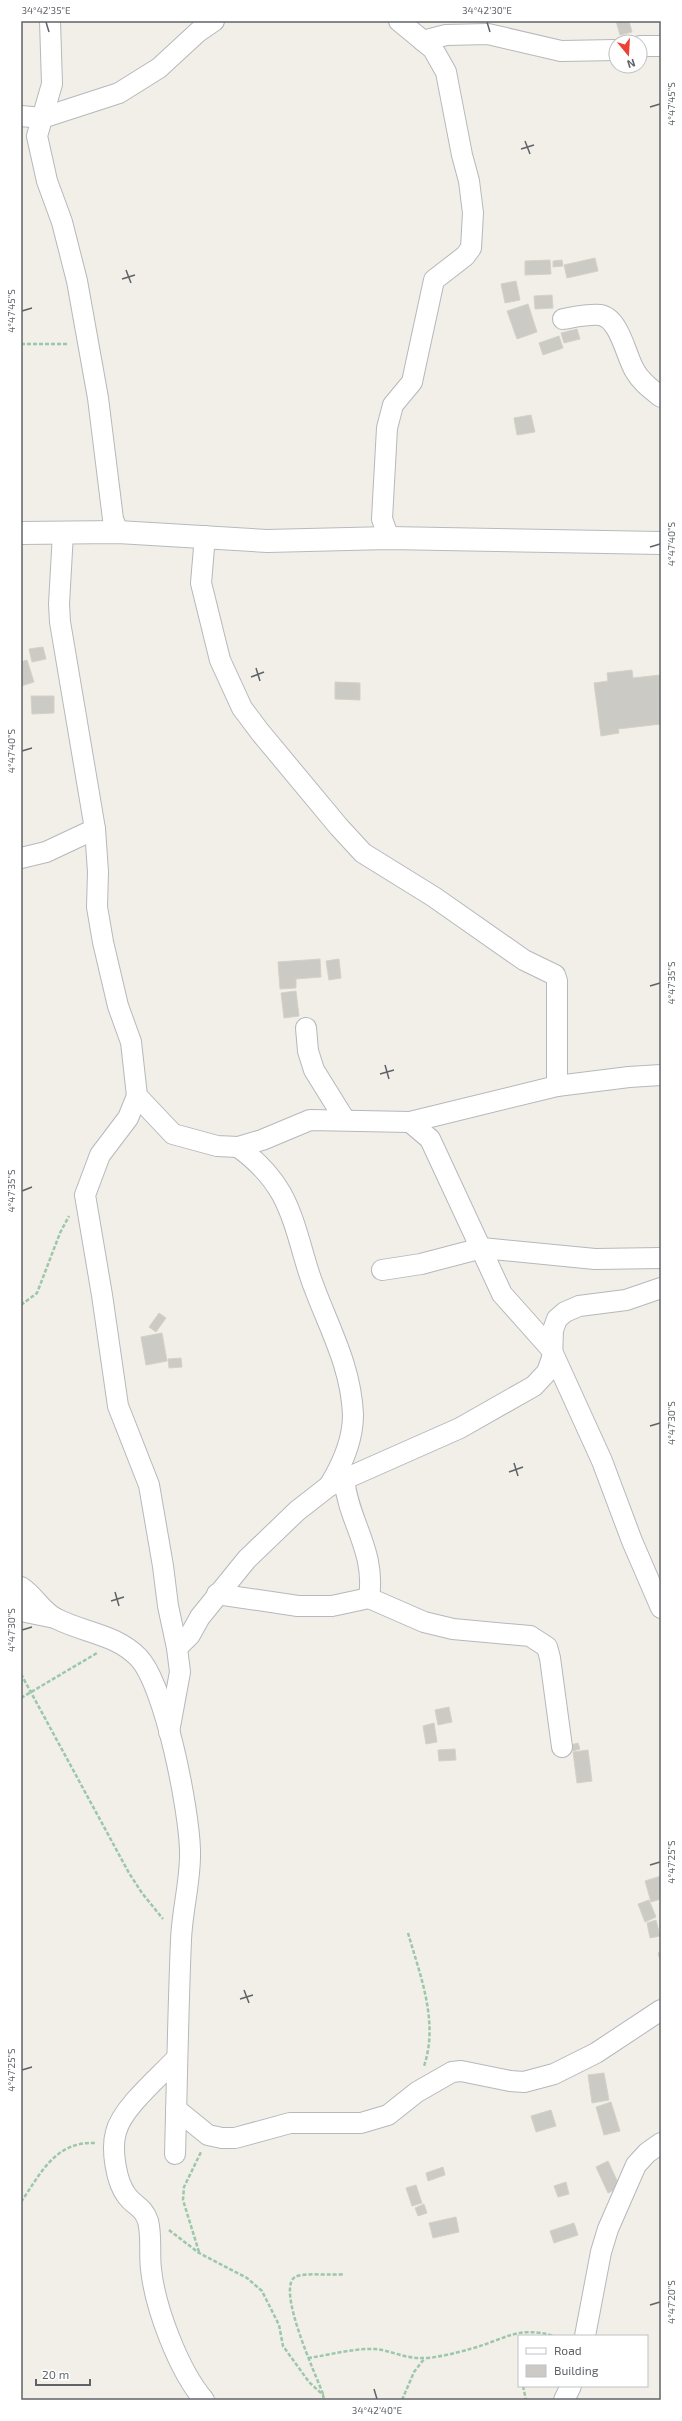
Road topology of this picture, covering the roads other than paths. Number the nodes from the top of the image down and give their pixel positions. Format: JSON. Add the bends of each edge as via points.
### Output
{"nodes":[{"id":1,"x":50,"y":21,"type":"edge"},
{"id":2,"x":214,"y":21,"type":"edge"},
{"id":3,"x":399,"y":21,"type":"edge"},
{"id":4,"x":423,"y":41,"type":"junction"},
{"id":5,"x":648,"y":46,"type":"edge"},
{"id":6,"x":661,"y":46,"type":"edge"},
{"id":7,"x":608,"y":50,"type":"edge"},
{"id":8,"x":21,"y":116,"type":"edge"},
{"id":9,"x":42,"y":118,"type":"junction"},
{"id":10,"x":563,"y":319,"type":"dead end"},
{"id":11,"x":661,"y":397,"type":"edge"},
{"id":12,"x":118,"y":532,"type":"junction"},
{"id":13,"x":21,"y":533,"type":"edge"},
{"id":14,"x":63,"y":533,"type":"junction"},
{"id":15,"x":205,"y":536,"type":"junction"},
{"id":16,"x":390,"y":538,"type":"junction"},
{"id":17,"x":661,"y":543,"type":"edge"},
{"id":18,"x":95,"y":829,"type":"junction"},
{"id":19,"x":21,"y":858,"type":"edge"},
{"id":20,"x":306,"y":1028,"type":"dead end"},
{"id":21,"x":661,"y":1075,"type":"edge"},
{"id":22,"x":557,"y":1086,"type":"junction"},
{"id":23,"x":137,"y":1096,"type":"junction"},
{"id":24,"x":345,"y":1120,"type":"junction"},
{"id":25,"x":410,"y":1122,"type":"junction"},
{"id":26,"x":238,"y":1147,"type":"junction"},
{"id":27,"x":482,"y":1248,"type":"junction"},
{"id":28,"x":661,"y":1258,"type":"edge"},
{"id":29,"x":382,"y":1270,"type":"dead end"},
{"id":30,"x":661,"y":1288,"type":"edge"},
{"id":31,"x":551,"y":1348,"type":"junction"},
{"id":32,"x":336,"y":1483,"type":"junction"},
{"id":33,"x":21,"y":1587,"type":"edge"},
{"id":34,"x":217,"y":1594,"type":"junction"},
{"id":35,"x":369,"y":1598,"type":"junction"},
{"id":36,"x":661,"y":1608,"type":"edge"},
{"id":37,"x":21,"y":1611,"type":"edge"},
{"id":38,"x":55,"y":1618,"type":"junction"},
{"id":39,"x":177,"y":1648,"type":"junction"},
{"id":40,"x":169,"y":1732,"type":"junction"},
{"id":41,"x":562,"y":1747,"type":"dead end"},
{"id":42,"x":661,"y":2010,"type":"edge"},
{"id":43,"x":177,"y":2058,"type":"junction"},
{"id":44,"x":176,"y":2109,"type":"junction"},
{"id":45,"x":661,"y":2143,"type":"edge"},
{"id":46,"x":176,"y":2154,"type":"dead end"},
{"id":47,"x":586,"y":2335,"type":"edge"},
{"id":48,"x":570,"y":2387,"type":"edge"},
{"id":49,"x":204,"y":2400,"type":"edge"},
{"id":50,"x":564,"y":2400,"type":"edge"}],
"edges":[{"from":1,"to":9,"type":"street","via":[[52,84]]},
{"from":2,"to":9,"type":"street","via":[[198,32],[159,68],[119,93]]},
{"from":3,"to":4,"type":"street"},
{"from":4,"to":7,"type":"street","via":[[446,35],[488,34],[561,51]]},
{"from":4,"to":16,"type":"street","via":[[440,59],[450,83],[469,181],[473,213],[472,238],[465,256],[434,280],[412,382],[398,396],[390,414],[382,519]]},
{"from":5,"to":6,"type":"street"},
{"from":8,"to":9,"type":"street"},
{"from":9,"to":12,"type":"street","via":[[37,136],[47,180],[70,253],[98,398],[113,519]]},
{"from":10,"to":11,"type":"street","via":[[601,315],[608,319],[620,334],[638,376]]},
{"from":12,"to":14,"type":"main road"},
{"from":12,"to":15,"type":"main road"},
{"from":13,"to":14,"type":"main road"},
{"from":14,"to":18,"type":"street","via":[[60,622]]},
{"from":15,"to":16,"type":"main road","via":[[267,541]]},
{"from":15,"to":22,"type":"street","via":[[201,583],[220,660],[242,708],[338,827],[363,853],[434,897],[524,960],[555,975]]},
{"from":16,"to":17,"type":"main road"},
{"from":18,"to":19,"type":"street","via":[[46,852]]},
{"from":18,"to":23,"type":"street","via":[[98,872],[96,907],[117,999],[131,1042]]},
{"from":20,"to":24,"type":"street","via":[[308,1051],[314,1070]]},
{"from":21,"to":22,"type":"street"},
{"from":22,"to":25,"type":"street"},
{"from":23,"to":26,"type":"street","via":[[173,1134],[217,1146]]},
{"from":23,"to":39,"type":"street","via":[[128,1118],[100,1156],[84,1195],[118,1406],[149,1485]]},
{"from":24,"to":25,"type":"street"},
{"from":24,"to":26,"type":"street","via":[[310,1120]]},
{"from":25,"to":27,"type":"street","via":[[430,1139]]},
{"from":26,"to":32,"type":"street","via":[[256,1161],[282,1194],[311,1278],[342,1353],[353,1415]]},
{"from":27,"to":28,"type":"street","via":[[587,1258]]},
{"from":27,"to":29,"type":"street","via":[[421,1264]]},
{"from":27,"to":31,"type":"street","via":[[502,1294]]},
{"from":30,"to":31,"type":"street","via":[[626,1300],[579,1306],[565,1312],[556,1319]]},
{"from":31,"to":32,"type":"street","via":[[552,1358],[547,1372],[534,1386],[460,1428]]},
{"from":31,"to":36,"type":"street","via":[[602,1461],[632,1542]]},
{"from":32,"to":34,"type":"street","via":[[297,1511],[246,1559]]},
{"from":32,"to":35,"type":"street","via":[[347,1501],[368,1553],[371,1585]]},
{"from":33,"to":38,"type":"street","via":[[31,1593]]},
{"from":34,"to":35,"type":"street","via":[[298,1606],[332,1606]]},
{"from":34,"to":39,"type":"street","via":[[190,1635]]},
{"from":35,"to":41,"type":"street","via":[[424,1622],[454,1629],[530,1636],[540,1641],[547,1647],[550,1658]]},
{"from":37,"to":38,"type":"street"},
{"from":38,"to":40,"type":"street","via":[[118,1641],[139,1658],[149,1672],[160,1698]]},
{"from":39,"to":40,"type":"street","via":[[180,1672]]},
{"from":40,"to":43,"type":"street","via":[[184,1799],[190,1850],[181,1938]]},
{"from":42,"to":44,"type":"street","via":[[596,2053],[554,2074],[538,2080],[510,2081],[461,2071],[447,2074],[417,2092],[388,2115],[361,2123],[290,2123],[235,2138],[208,2135]]},
{"from":43,"to":44,"type":"street"},
{"from":43,"to":49,"type":"street","via":[[119,2122],[115,2144],[120,2181],[127,2196],[142,2208],[147,2220],[151,2270],[162,2317],[185,2370]]},
{"from":44,"to":46,"type":"street"},
{"from":45,"to":47,"type":"street","via":[[636,2165],[608,2229],[601,2252]]},
{"from":48,"to":50,"type":"street"}]}
